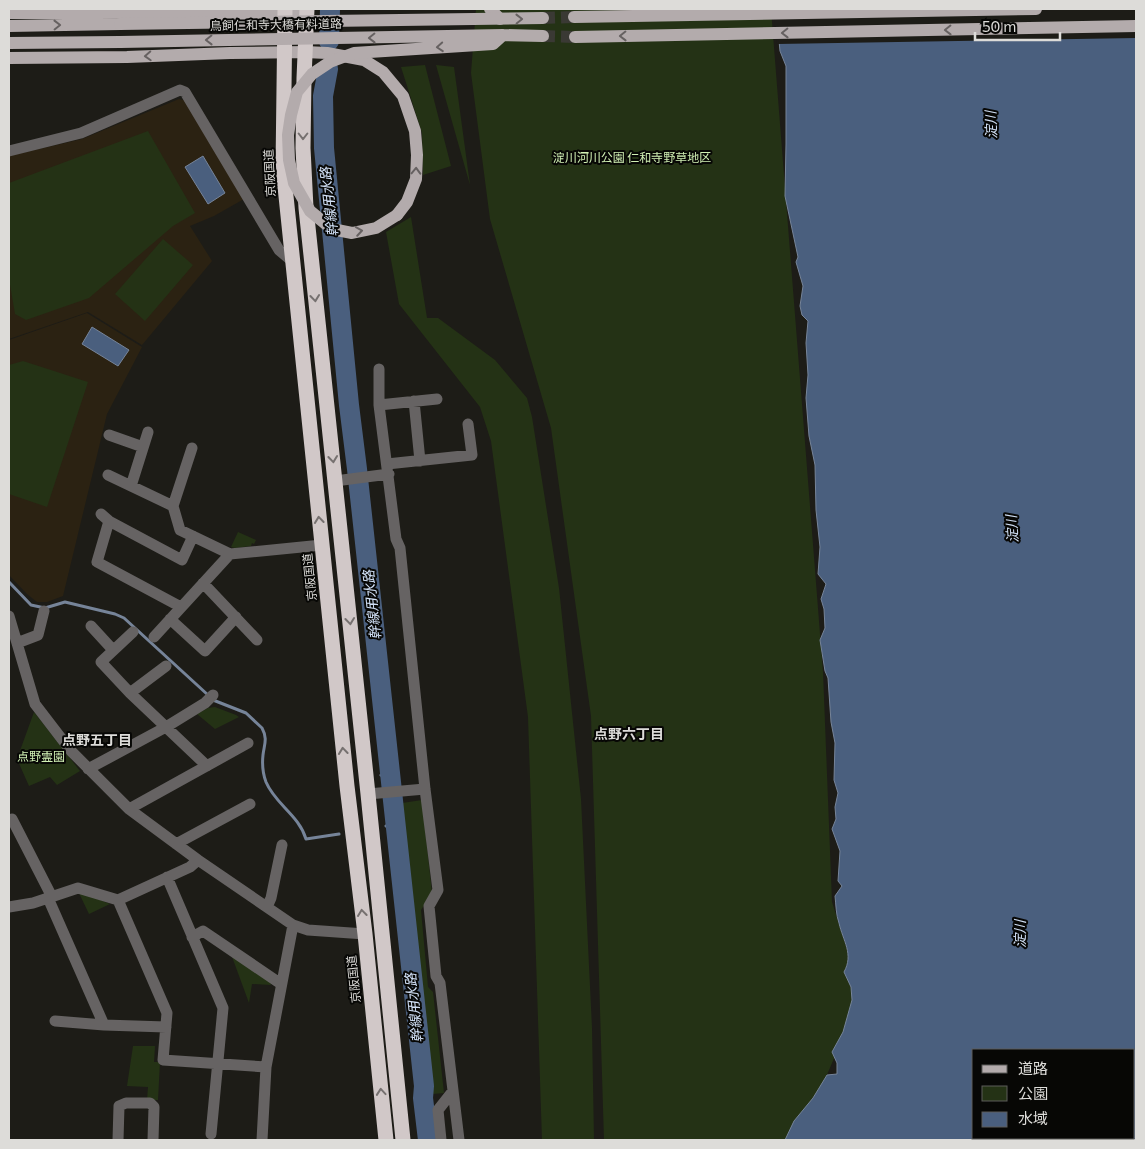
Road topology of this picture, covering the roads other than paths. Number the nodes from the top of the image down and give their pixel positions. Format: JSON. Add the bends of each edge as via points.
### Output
{"nodes":[{"id":1,"x":490,"y":9,"type":"edge"},
{"id":2,"x":1036,"y":9,"type":"edge"},
{"id":3,"x":306,"y":10,"type":"edge"},
{"id":4,"x":284,"y":11,"type":"edge"},
{"id":5,"x":9,"y":13,"type":"edge"},
{"id":6,"x":543,"y":18,"type":"tunnel mouth"},
{"id":7,"x":574,"y":18,"type":"tunnel mouth"},
{"id":8,"x":500,"y":19,"type":"junction"},
{"id":9,"x":9,"y":26,"type":"edge"},
{"id":10,"x":1136,"y":26,"type":"edge"},
{"id":11,"x":503,"y":36,"type":"junction"},
{"id":12,"x":543,"y":36,"type":"tunnel mouth"},
{"id":13,"x":575,"y":37,"type":"tunnel mouth"},
{"id":14,"x":9,"y":43,"type":"edge"},
{"id":15,"x":285,"y":52,"type":"junction"},
{"id":16,"x":304,"y":52,"type":"junction"},
{"id":17,"x":9,"y":58,"type":"edge"},
{"id":18,"x":9,"y":151,"type":"edge"},
{"id":19,"x":292,"y":261,"type":"junction"},
{"id":20,"x":379,"y":370,"type":"dead end"},
{"id":21,"x":437,"y":399,"type":"dead end"},
{"id":22,"x":414,"y":401,"type":"junction"},
{"id":23,"x":379,"y":405,"type":"junction"},
{"id":24,"x":468,"y":424,"type":"dead end"},
{"id":25,"x":148,"y":432,"type":"dead end"},
{"id":26,"x":109,"y":435,"type":"dead end"},
{"id":27,"x":144,"y":447,"type":"junction"},
{"id":28,"x":192,"y":448,"type":"dead end"},
{"id":29,"x":420,"y":460,"type":"junction"},
{"id":30,"x":388,"y":469,"type":"junction"},
{"id":31,"x":108,"y":475,"type":"dead end"},
{"id":32,"x":342,"y":480,"type":"junction"},
{"id":33,"x":130,"y":486,"type":"junction"},
{"id":34,"x":173,"y":506,"type":"junction"},
{"id":35,"x":193,"y":536,"type":"junction"},
{"id":36,"x":322,"y":545,"type":"junction"},
{"id":37,"x":230,"y":554,"type":"junction"},
{"id":38,"x":203,"y":583,"type":"junction"},
{"id":39,"x":182,"y":607,"type":"junction"},
{"id":40,"x":44,"y":611,"type":"dead end"},
{"id":41,"x":236,"y":617,"type":"junction"},
{"id":42,"x":170,"y":619,"type":"junction"},
{"id":43,"x":10,"y":621,"type":"edge"},
{"id":44,"x":91,"y":626,"type":"dead end"},
{"id":45,"x":133,"y":632,"type":"dead end"},
{"id":46,"x":154,"y":637,"type":"dead end"},
{"id":47,"x":257,"y":640,"type":"dead end"},
{"id":48,"x":17,"y":643,"type":"junction"},
{"id":49,"x":113,"y":650,"type":"junction"},
{"id":50,"x":166,"y":666,"type":"dead end"},
{"id":51,"x":130,"y":693,"type":"junction"},
{"id":52,"x":213,"y":695,"type":"dead end"},
{"id":53,"x":166,"y":727,"type":"junction"},
{"id":54,"x":248,"y":743,"type":"dead end"},
{"id":55,"x":207,"y":766,"type":"junction"},
{"id":56,"x":88,"y":768,"type":"junction"},
{"id":57,"x":425,"y":789,"type":"junction"},
{"id":58,"x":368,"y":794,"type":"junction"},
{"id":59,"x":250,"y":804,"type":"dead end"},
{"id":60,"x":130,"y":809,"type":"junction"},
{"id":61,"x":12,"y":819,"type":"dead end"},
{"id":62,"x":176,"y":844,"type":"junction"},
{"id":63,"x":282,"y":845,"type":"dead end"},
{"id":64,"x":198,"y":860,"type":"junction"},
{"id":65,"x":166,"y":877,"type":"junction"},
{"id":66,"x":50,"y":898,"type":"junction"},
{"id":67,"x":118,"y":900,"type":"junction"},
{"id":68,"x":9,"y":907,"type":"edge"},
{"id":69,"x":266,"y":907,"type":"junction"},
{"id":70,"x":293,"y":925,"type":"junction"},
{"id":71,"x":365,"y":934,"type":"junction"},
{"id":72,"x":192,"y":937,"type":"junction"},
{"id":73,"x":281,"y":984,"type":"junction"},
{"id":74,"x":55,"y":1021,"type":"dead end"},
{"id":75,"x":104,"y":1025,"type":"junction"},
{"id":76,"x":166,"y":1027,"type":"junction"},
{"id":77,"x":216,"y":1064,"type":"junction"},
{"id":78,"x":266,"y":1067,"type":"junction"},
{"id":79,"x":453,"y":1091,"type":"junction"},
{"id":80,"x":210,"y":1134,"type":"dead end"},
{"id":81,"x":118,"y":1140,"type":"edge"},
{"id":82,"x":153,"y":1140,"type":"edge"},
{"id":83,"x":262,"y":1140,"type":"edge"},
{"id":84,"x":386,"y":1140,"type":"edge"},
{"id":85,"x":403,"y":1140,"type":"edge"},
{"id":86,"x":441,"y":1140,"type":"edge"},
{"id":87,"x":459,"y":1140,"type":"edge"}],
"edges":[{"from":1,"to":8,"type":"main road"},
{"from":2,"to":7,"type":"main road"},
{"from":3,"to":4,"type":"main road"},
{"from":3,"to":16,"type":"highway"},
{"from":4,"to":5,"type":"main road"},
{"from":4,"to":15,"type":"highway","name":"京阪国道"},
{"from":8,"to":6,"type":"main road","name":"鳥飼仁和寺大橋有料道路","one_way":true,"bridge":true},
{"from":9,"to":8,"type":"main road","name":"鳥飼仁和寺大橋有料道路","one_way":true,"bridge":true},
{"from":10,"to":13,"type":"main road","one_way":true},
{"from":11,"to":12,"type":"main road","name":"鳥飼仁和寺大橋有料道路","bridge":true},
{"from":11,"to":14,"type":"main road","name":"鳥飼仁和寺大橋有料道路","one_way":true,"bridge":true},
{"from":11,"to":16,"type":"main road","one_way":true,"bridge":true,"via":[[493,44],[354,53],[330,62],[312,74],[297,92],[288,134],[294,183],[310,211],[332,229],[352,233],[376,228],[397,215],[407,202],[416,179],[415,131],[403,96],[383,72],[364,60],[327,53]]},
{"from":15,"to":16,"type":"main road"},
{"from":15,"to":17,"type":"main road","one_way":true,"via":[[127,58]]},
{"from":15,"to":19,"type":"highway","name":"京阪国道","via":[[283,167]]},
{"from":16,"to":32,"type":"highway","one_way":true,"via":[[306,208]]},
{"from":18,"to":19,"type":"street","via":[[81,133],[180,90],[185,92],[279,250]]},
{"from":36,"to":19,"type":"highway","name":"京阪国道","one_way":true},
{"from":20,"to":23,"type":"street"},
{"from":21,"to":22,"type":"street"},
{"from":22,"to":23,"type":"street"},
{"from":22,"to":29,"type":"street"},
{"from":23,"to":30,"type":"street"},
{"from":24,"to":29,"type":"street","via":[[472,455]]},
{"from":25,"to":27,"type":"street"},
{"from":26,"to":27,"type":"street"},
{"from":27,"to":33,"type":"street"},
{"from":28,"to":34,"type":"street"},
{"from":29,"to":30,"type":"street"},
{"from":30,"to":32,"type":"street","via":[[367,477]]},
{"from":30,"to":57,"type":"street","via":[[400,548]]},
{"from":31,"to":33,"type":"street"},
{"from":32,"to":58,"type":"highway","one_way":true},
{"from":33,"to":34,"type":"street"},
{"from":34,"to":35,"type":"street","via":[[180,530]]},
{"from":35,"to":37,"type":"street"},
{"from":35,"to":39,"type":"street","via":[[182,560],[105,518],[97,562]]},
{"from":36,"to":37,"type":"street"},
{"from":71,"to":36,"type":"highway","name":"京阪国道","one_way":true},
{"from":37,"to":38,"type":"street"},
{"from":38,"to":39,"type":"street"},
{"from":38,"to":41,"type":"street"},
{"from":39,"to":42,"type":"street"},
{"from":40,"to":48,"type":"street","via":[[38,635]]},
{"from":41,"to":42,"type":"street","via":[[205,651]]},
{"from":41,"to":47,"type":"street"},
{"from":42,"to":46,"type":"street"},
{"from":43,"to":48,"type":"street"},
{"from":44,"to":49,"type":"street"},
{"from":45,"to":49,"type":"street"},
{"from":48,"to":56,"type":"street","via":[[35,704]]},
{"from":49,"to":51,"type":"street","via":[[101,662]]},
{"from":50,"to":51,"type":"street"},
{"from":51,"to":53,"type":"street"},
{"from":52,"to":53,"type":"street"},
{"from":53,"to":55,"type":"street"},
{"from":53,"to":56,"type":"street"},
{"from":54,"to":55,"type":"street"},
{"from":55,"to":60,"type":"street"},
{"from":56,"to":60,"type":"street"},
{"from":57,"to":58,"type":"street"},
{"from":57,"to":79,"type":"street","via":[[438,890],[428,906]]},
{"from":58,"to":85,"type":"highway"},
{"from":59,"to":62,"type":"street"},
{"from":60,"to":62,"type":"street"},
{"from":61,"to":66,"type":"street"},
{"from":62,"to":64,"type":"street"},
{"from":63,"to":69,"type":"street","via":[[272,898]]},
{"from":64,"to":65,"type":"street"},
{"from":64,"to":69,"type":"street"},
{"from":65,"to":67,"type":"street"},
{"from":65,"to":72,"type":"street"},
{"from":66,"to":67,"type":"street","via":[[78,888]]},
{"from":66,"to":68,"type":"street"},
{"from":66,"to":75,"type":"street"},
{"from":67,"to":76,"type":"street","via":[[167,1014]]},
{"from":69,"to":70,"type":"street"},
{"from":70,"to":71,"type":"street","via":[[308,930]]},
{"from":70,"to":73,"type":"street"},
{"from":84,"to":71,"type":"highway","name":"京阪国道","one_way":true},
{"from":72,"to":73,"type":"street","via":[[203,931]]},
{"from":72,"to":77,"type":"street","via":[[223,1008]]},
{"from":73,"to":78,"type":"street"},
{"from":74,"to":75,"type":"street"},
{"from":75,"to":76,"type":"street"},
{"from":76,"to":77,"type":"street","via":[[163,1060]]},
{"from":77,"to":78,"type":"street"},
{"from":77,"to":80,"type":"street"},
{"from":78,"to":83,"type":"street"},
{"from":79,"to":86,"type":"street","via":[[438,1110]]},
{"from":79,"to":87,"type":"street"},
{"from":81,"to":82,"type":"street","via":[[119,1106],[150,1103],[154,1107]]}]}
